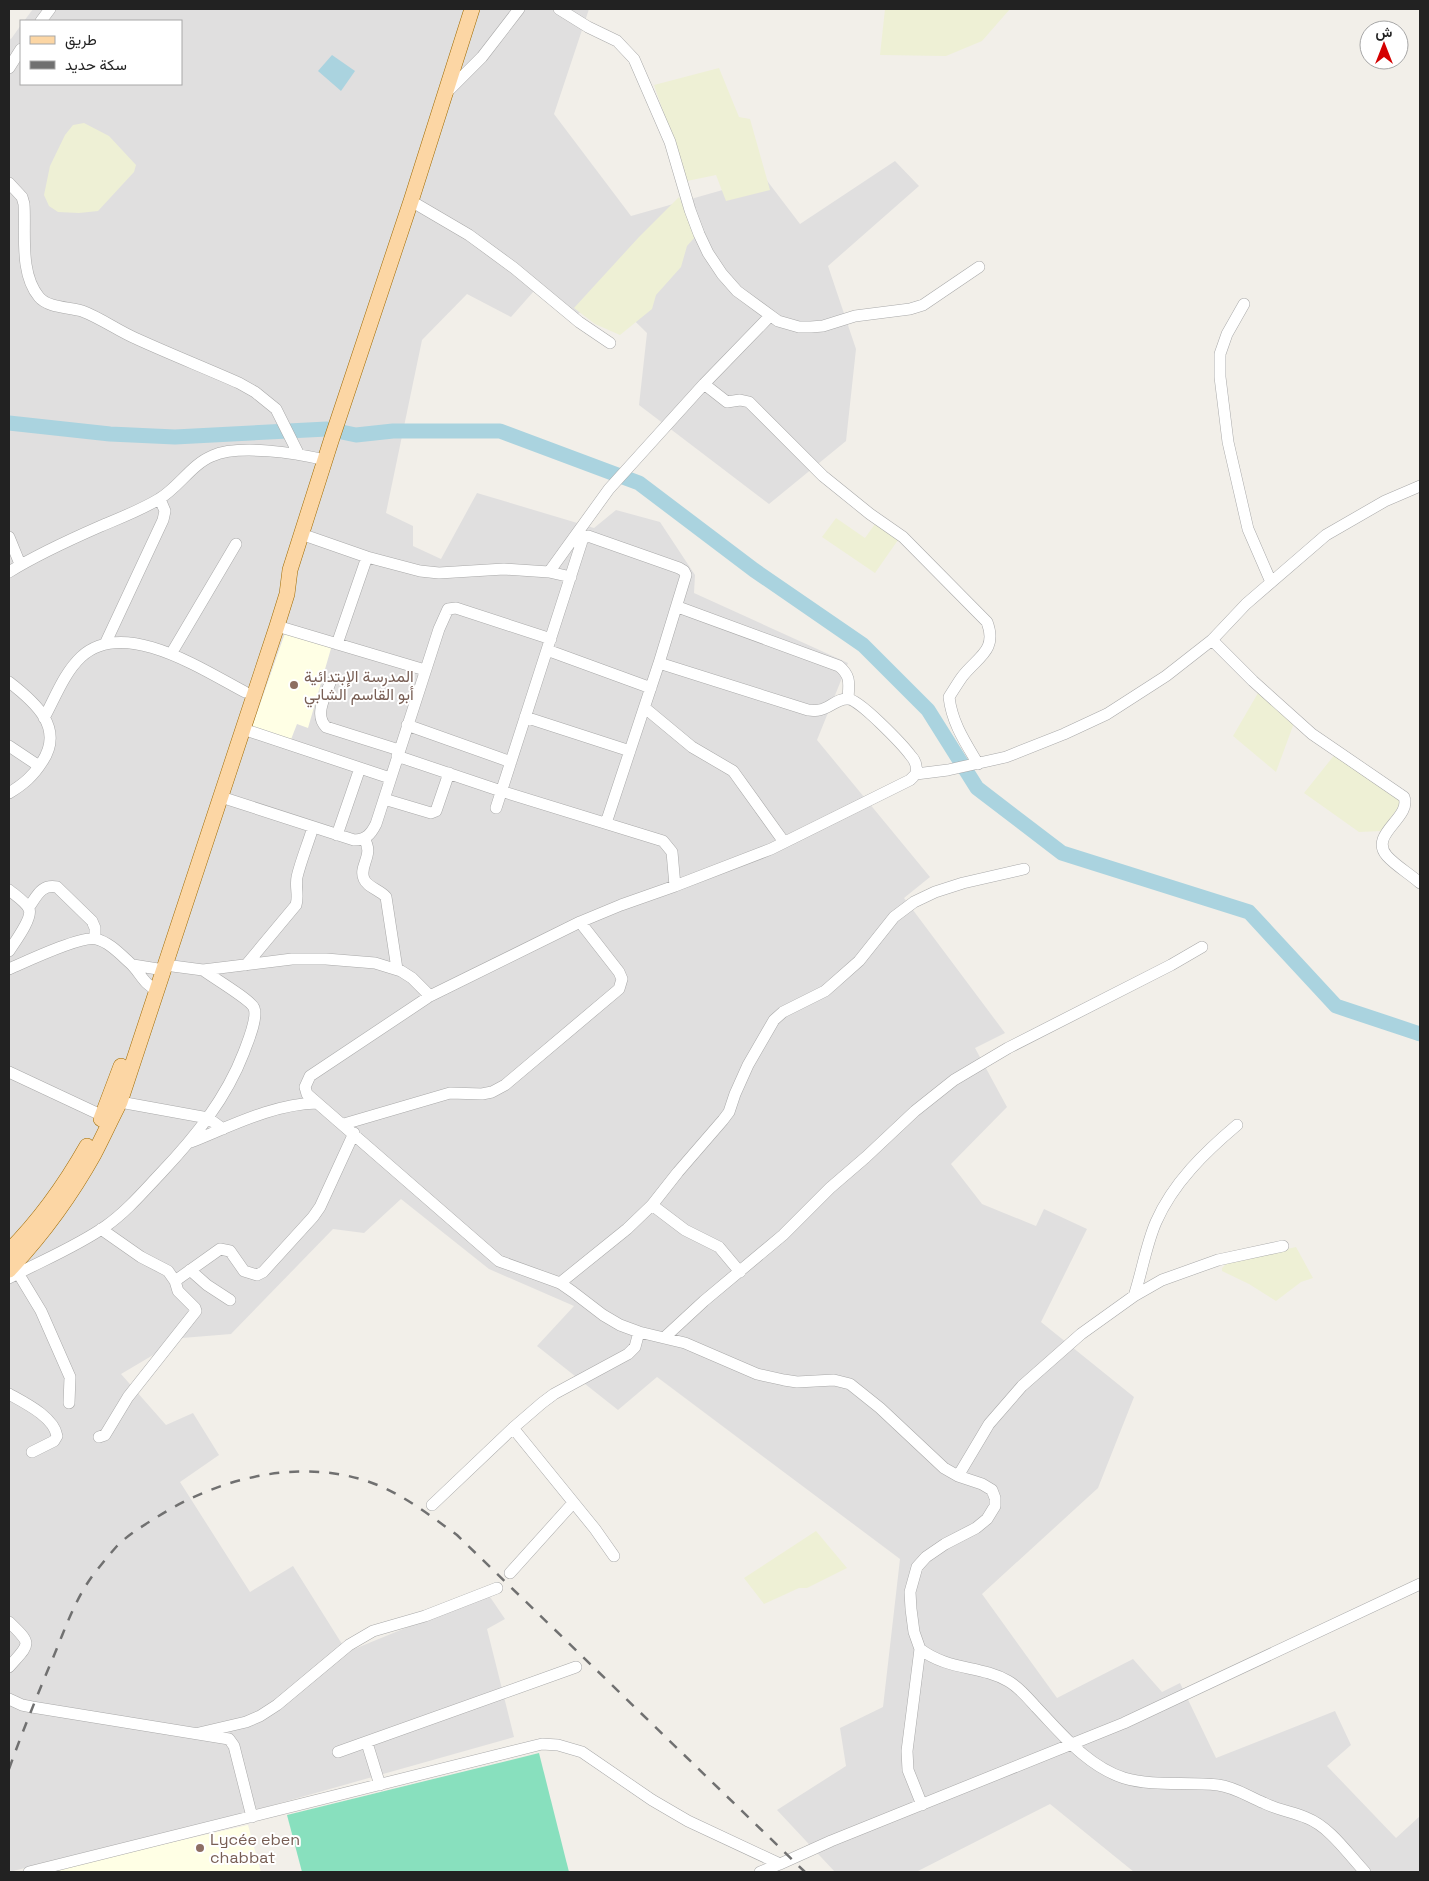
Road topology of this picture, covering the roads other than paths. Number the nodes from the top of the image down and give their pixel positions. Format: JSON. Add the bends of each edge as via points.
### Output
{"nodes":[{"id":1,"x":50,"y":9,"type":"edge"},
{"id":2,"x":472,"y":9,"type":"edge"},
{"id":3,"x":519,"y":9,"type":"edge"},
{"id":4,"x":559,"y":9,"type":"edge"},
{"id":5,"x":42,"y":20,"type":"edge"},
{"id":6,"x":20,"y":51,"type":"edge"},
{"id":7,"x":9,"y":68,"type":"edge"},
{"id":8,"x":445,"y":94,"type":"junction"},
{"id":9,"x":9,"y":183,"type":"edge"},
{"id":10,"x":411,"y":201,"type":"junction"},
{"id":11,"x":979,"y":267,"type":"dead end"},
{"id":12,"x":1244,"y":304,"type":"dead end"},
{"id":13,"x":770,"y":316,"type":"junction"},
{"id":14,"x":610,"y":343,"type":"dead end"},
{"id":15,"x":704,"y":384,"type":"junction"},
{"id":16,"x":298,"y":453,"type":"junction"},
{"id":17,"x":324,"y":460,"type":"junction"},
{"id":18,"x":1420,"y":486,"type":"edge"},
{"id":19,"x":160,"y":499,"type":"junction"},
{"id":20,"x":301,"y":534,"type":"junction"},
{"id":21,"x":9,"y":537,"type":"edge"},
{"id":22,"x":236,"y":544,"type":"dead end"},
{"id":23,"x":367,"y":557,"type":"junction"},
{"id":24,"x":20,"y":564,"type":"junction"},
{"id":25,"x":290,"y":570,"type":"junction"},
{"id":26,"x":9,"y":572,"type":"edge"},
{"id":27,"x":549,"y":572,"type":"junction"},
{"id":28,"x":571,"y":577,"type":"junction"},
{"id":29,"x":1271,"y":582,"type":"junction"},
{"id":30,"x":678,"y":607,"type":"junction"},
{"id":31,"x":277,"y":626,"type":"junction"},
{"id":32,"x":1212,"y":640,"type":"junction"},
{"id":33,"x":106,"y":642,"type":"junction"},
{"id":34,"x":337,"y":644,"type":"junction"},
{"id":35,"x":549,"y":645,"type":"junction"},
{"id":36,"x":171,"y":654,"type":"junction"},
{"id":37,"x":659,"y":663,"type":"junction"},
{"id":38,"x":425,"y":670,"type":"junction"},
{"id":39,"x":9,"y":682,"type":"edge"},
{"id":40,"x":330,"y":683,"type":"dead end"},
{"id":41,"x":651,"y":688,"type":"junction"},
{"id":42,"x":245,"y":692,"type":"junction"},
{"id":43,"x":848,"y":698,"type":"junction"},
{"id":44,"x":645,"y":708,"type":"junction"},
{"id":45,"x":526,"y":717,"type":"junction"},
{"id":46,"x":44,"y":718,"type":"junction"},
{"id":47,"x":407,"y":725,"type":"junction"},
{"id":48,"x":243,"y":729,"type":"junction"},
{"id":49,"x":9,"y":746,"type":"edge"},
{"id":50,"x":630,"y":751,"type":"junction"},
{"id":51,"x":398,"y":753,"type":"junction"},
{"id":52,"x":511,"y":762,"type":"junction"},
{"id":53,"x":978,"y":764,"type":"junction"},
{"id":54,"x":39,"y":766,"type":"junction"},
{"id":55,"x":360,"y":768,"type":"junction"},
{"id":56,"x":449,"y":774,"type":"junction"},
{"id":57,"x":916,"y":774,"type":"junction"},
{"id":58,"x":390,"y":778,"type":"junction"},
{"id":59,"x":502,"y":791,"type":"junction"},
{"id":60,"x":9,"y":793,"type":"edge"},
{"id":61,"x":220,"y":797,"type":"junction"},
{"id":62,"x":384,"y":799,"type":"junction"},
{"id":63,"x":496,"y":808,"type":"dead end"},
{"id":64,"x":606,"y":823,"type":"junction"},
{"id":65,"x":313,"y":827,"type":"junction"},
{"id":66,"x":337,"y":835,"type":"junction"},
{"id":67,"x":364,"y":839,"type":"junction"},
{"id":68,"x":784,"y":842,"type":"junction"},
{"id":69,"x":1024,"y":869,"type":"dead end"},
{"id":70,"x":1420,"y":883,"type":"edge"},
{"id":71,"x":676,"y":886,"type":"junction"},
{"id":72,"x":9,"y":890,"type":"edge"},
{"id":73,"x":29,"y":907,"type":"junction"},
{"id":74,"x":580,"y":922,"type":"junction"},
{"id":75,"x":95,"y":938,"type":"junction"},
{"id":76,"x":1202,"y":947,"type":"dead end"},
{"id":77,"x":9,"y":951,"type":"edge"},
{"id":78,"x":246,"y":964,"type":"junction"},
{"id":79,"x":132,"y":965,"type":"junction"},
{"id":80,"x":162,"y":968,"type":"junction"},
{"id":81,"x":9,"y":969,"type":"edge"},
{"id":82,"x":397,"y":969,"type":"junction"},
{"id":83,"x":202,"y":970,"type":"junction"},
{"id":84,"x":153,"y":989,"type":"junction"},
{"id":85,"x":430,"y":996,"type":"junction"},
{"id":86,"x":9,"y":1072,"type":"edge"},
{"id":87,"x":115,"y":1100,"type":"junction"},
{"id":88,"x":317,"y":1103,"type":"junction"},
{"id":89,"x":103,"y":1116,"type":"junction"},
{"id":90,"x":208,"y":1118,"type":"junction"},
{"id":91,"x":344,"y":1124,"type":"junction"},
{"id":92,"x":1237,"y":1124,"type":"dead end"},
{"id":93,"x":223,"y":1129,"type":"junction"},
{"id":94,"x":354,"y":1133,"type":"junction"},
{"id":95,"x":190,"y":1142,"type":"junction"},
{"id":96,"x":652,"y":1206,"type":"junction"},
{"id":97,"x":101,"y":1229,"type":"junction"},
{"id":98,"x":1283,"y":1246,"type":"dead end"},
{"id":99,"x":9,"y":1251,"type":"edge"},
{"id":100,"x":190,"y":1270,"type":"junction"},
{"id":101,"x":740,"y":1272,"type":"junction"},
{"id":102,"x":12,"y":1274,"type":"edge"},
{"id":103,"x":175,"y":1280,"type":"junction"},
{"id":104,"x":560,"y":1283,"type":"junction"},
{"id":105,"x":1134,"y":1296,"type":"junction"},
{"id":106,"x":230,"y":1300,"type":"dead end"},
{"id":107,"x":639,"y":1332,"type":"junction"},
{"id":108,"x":664,"y":1337,"type":"junction"},
{"id":109,"x":9,"y":1394,"type":"edge"},
{"id":110,"x":69,"y":1403,"type":"dead end"},
{"id":111,"x":513,"y":1428,"type":"junction"},
{"id":112,"x":99,"y":1437,"type":"dead end"},
{"id":113,"x":32,"y":1452,"type":"dead end"},
{"id":114,"x":958,"y":1476,"type":"junction"},
{"id":115,"x":573,"y":1503,"type":"junction"},
{"id":116,"x":432,"y":1506,"type":"dead end"},
{"id":117,"x":614,"y":1556,"type":"dead end"},
{"id":118,"x":510,"y":1573,"type":"dead end"},
{"id":119,"x":1420,"y":1584,"type":"edge"},
{"id":120,"x":497,"y":1588,"type":"dead end"},
{"id":121,"x":9,"y":1622,"type":"edge"},
{"id":122,"x":920,"y":1650,"type":"junction"},
{"id":123,"x":576,"y":1666,"type":"dead end"},
{"id":124,"x":9,"y":1667,"type":"edge"},
{"id":125,"x":9,"y":1699,"type":"edge"},
{"id":126,"x":200,"y":1733,"type":"junction"},
{"id":127,"x":367,"y":1742,"type":"junction"},
{"id":128,"x":1072,"y":1745,"type":"junction"},
{"id":129,"x":338,"y":1752,"type":"dead end"},
{"id":130,"x":380,"y":1785,"type":"junction"},
{"id":131,"x":922,"y":1805,"type":"junction"},
{"id":132,"x":252,"y":1818,"type":"junction"},
{"id":133,"x":780,"y":1864,"type":"junction"},
{"id":134,"x":29,"y":1872,"type":"edge"},
{"id":135,"x":760,"y":1872,"type":"edge"},
{"id":136,"x":1365,"y":1872,"type":"edge"}],
"edges":[{"from":1,"to":5,"type":"street"},
{"from":2,"to":8,"type":"main road"},
{"from":3,"to":8,"type":"street","via":[[482,57]]},
{"from":4,"to":13,"type":"street","via":[[617,41],[634,59],[670,142],[693,218],[708,253],[737,291]]},
{"from":6,"to":7,"type":"street"},
{"from":8,"to":10,"type":"main road"},
{"from":9,"to":16,"type":"street","via":[[24,204],[25,260],[40,298],[86,312],[135,339],[255,392],[276,409]]},
{"from":10,"to":14,"type":"street","via":[[469,235]]},
{"from":10,"to":17,"type":"main road"},
{"from":11,"to":13,"type":"street","via":[[923,305],[910,309],[855,316],[811,327],[788,324]]},
{"from":12,"to":29,"type":"street","via":[[1220,354],[1220,377],[1228,442],[1248,529]]},
{"from":13,"to":15,"type":"street"},
{"from":15,"to":27,"type":"street","via":[[609,489]]},
{"from":15,"to":53,"type":"street","via":[[727,402],[749,402],[823,476],[903,537],[987,622],[992,634],[986,651],[949,697],[956,726]]},
{"from":16,"to":17,"type":"street"},
{"from":16,"to":19,"type":"street","via":[[230,452],[212,456]]},
{"from":17,"to":20,"type":"main road"},
{"from":18,"to":29,"type":"street","via":[[1385,501],[1326,535]]},
{"from":19,"to":24,"type":"street"},
{"from":19,"to":33,"type":"street","via":[[165,511],[163,520]]},
{"from":20,"to":23,"type":"street"},
{"from":20,"to":25,"type":"main road"},
{"from":21,"to":24,"type":"street"},
{"from":22,"to":36,"type":"street"},
{"from":23,"to":27,"type":"street","via":[[439,573],[504,569]]},
{"from":23,"to":34,"type":"street"},
{"from":24,"to":26,"type":"street"},
{"from":25,"to":31,"type":"main road","via":[[287,594]]},
{"from":25,"to":42,"type":"main road","via":[[279,590]]},
{"from":27,"to":28,"type":"street"},
{"from":28,"to":30,"type":"street","via":[[583,539],[592,536],[684,571],[686,578]]},
{"from":28,"to":35,"type":"street"},
{"from":29,"to":32,"type":"street"},
{"from":30,"to":37,"type":"street"},
{"from":30,"to":43,"type":"street","via":[[839,666],[847,673]]},
{"from":31,"to":34,"type":"street"},
{"from":31,"to":48,"type":"main road"},
{"from":32,"to":53,"type":"street","via":[[1166,676],[1107,714],[1056,738]]},
{"from":32,"to":70,"type":"street","via":[[1312,734],[1404,797],[1405,808],[1386,834],[1382,847],[1387,856]]},
{"from":33,"to":36,"type":"street","via":[[145,645]]},
{"from":33,"to":46,"type":"street","via":[[80,658]]},
{"from":34,"to":38,"type":"street"},
{"from":35,"to":38,"type":"street","via":[[451,608],[445,612]]},
{"from":35,"to":41,"type":"street"},
{"from":35,"to":45,"type":"street"},
{"from":36,"to":42,"type":"street"},
{"from":37,"to":41,"type":"street"},
{"from":37,"to":43,"type":"street","via":[[808,710],[820,710]]},
{"from":38,"to":47,"type":"street"},
{"from":39,"to":46,"type":"street","via":[[28,697]]},
{"from":40,"to":51,"type":"street","via":[[320,715],[322,723]]},
{"from":41,"to":44,"type":"street"},
{"from":42,"to":80,"type":"main road"},
{"from":43,"to":57,"type":"street","via":[[857,702],[912,756],[917,766]]},
{"from":44,"to":50,"type":"street"},
{"from":44,"to":68,"type":"street","via":[[692,747],[733,771]]},
{"from":45,"to":50,"type":"street"},
{"from":45,"to":52,"type":"street"},
{"from":46,"to":54,"type":"street","via":[[52,741]]},
{"from":47,"to":51,"type":"street"},
{"from":47,"to":52,"type":"street"},
{"from":48,"to":55,"type":"street"},
{"from":48,"to":61,"type":"main road"},
{"from":49,"to":54,"type":"street"},
{"from":50,"to":64,"type":"street"},
{"from":51,"to":56,"type":"street"},
{"from":51,"to":58,"type":"street"},
{"from":52,"to":59,"type":"street"},
{"from":53,"to":57,"type":"street"},
{"from":54,"to":60,"type":"street","via":[[33,776]]},
{"from":55,"to":58,"type":"street"},
{"from":55,"to":66,"type":"street"},
{"from":56,"to":59,"type":"street"},
{"from":56,"to":62,"type":"street","via":[[436,811],[431,813]]},
{"from":57,"to":68,"type":"street","via":[[910,780]]},
{"from":58,"to":62,"type":"street"},
{"from":59,"to":63,"type":"street"},
{"from":59,"to":64,"type":"street"},
{"from":61,"to":65,"type":"street"},
{"from":61,"to":80,"type":"main road"},
{"from":62,"to":67,"type":"street","via":[[372,832]]},
{"from":64,"to":71,"type":"street","via":[[668,845],[674,859]]},
{"from":65,"to":66,"type":"street"},
{"from":65,"to":78,"type":"street","via":[[298,877],[296,905]]},
{"from":66,"to":67,"type":"street"},
{"from":67,"to":82,"type":"street","via":[[369,853],[363,876],[386,897]]},
{"from":68,"to":71,"type":"street"},
{"from":69,"to":96,"type":"street","via":[[956,885],[914,902],[894,917],[859,961],[829,987],[774,1020],[740,1082],[729,1112]]},
{"from":71,"to":74,"type":"street"},
{"from":72,"to":73,"type":"street"},
{"from":73,"to":75,"type":"street","via":[[41,890],[57,887],[92,921]]},
{"from":73,"to":77,"type":"street","via":[[28,919]]},
{"from":74,"to":85,"type":"street"},
{"from":74,"to":91,"type":"street","via":[[619,972],[622,979],[619,989],[505,1085],[492,1092],[450,1093]]},
{"from":75,"to":79,"type":"street","via":[[107,943]]},
{"from":75,"to":81,"type":"street","via":[[77,941]]},
{"from":76,"to":101,"type":"street","via":[[1008,1048],[954,1080],[914,1111]]},
{"from":78,"to":82,"type":"street","via":[[326,959],[375,963]]},
{"from":78,"to":83,"type":"street"},
{"from":79,"to":80,"type":"street"},
{"from":79,"to":84,"type":"street"},
{"from":80,"to":83,"type":"street"},
{"from":80,"to":84,"type":"main road"},
{"from":82,"to":85,"type":"street","via":[[412,978]]},
{"from":83,"to":90,"type":"street","via":[[252,1004],[256,1014],[231,1082]]},
{"from":84,"to":87,"type":"main road"},
{"from":85,"to":88,"type":"street","via":[[310,1076],[305,1087],[307,1094]]},
{"from":86,"to":89,"type":"street"},
{"from":87,"to":89,"type":"main road"},
{"from":87,"to":90,"type":"street"},
{"from":87,"to":102,"type":"main road","via":[[94,1154],[54,1218]]},
{"from":88,"to":91,"type":"street"},
{"from":88,"to":93,"type":"street","via":[[269,1111]]},
{"from":89,"to":99,"type":"main road","via":[[59,1188]]},
{"from":90,"to":93,"type":"street"},
{"from":90,"to":95,"type":"street"},
{"from":91,"to":94,"type":"street"},
{"from":92,"to":105,"type":"street","via":[[1194,1165],[1168,1199],[1155,1223]]},
{"from":93,"to":95,"type":"street"},
{"from":94,"to":100,"type":"street","via":[[320,1207],[263,1272],[257,1275],[244,1271],[234,1255],[225,1249],[220,1249]]},
{"from":94,"to":104,"type":"street","via":[[499,1261]]},
{"from":95,"to":97,"type":"street","via":[[128,1209]]},
{"from":96,"to":101,"type":"street","via":[[685,1230],[719,1248]]},
{"from":96,"to":104,"type":"street"},
{"from":97,"to":102,"type":"street"},
{"from":97,"to":103,"type":"street","via":[[125,1247],[168,1271]]},
{"from":98,"to":105,"type":"street","via":[[1188,1270]]},
{"from":100,"to":103,"type":"street"},
{"from":100,"to":106,"type":"street"},
{"from":101,"to":108,"type":"street"},
{"from":102,"to":110,"type":"street","via":[[41,1311],[70,1377]]},
{"from":103,"to":112,"type":"street","via":[[178,1291],[195,1308],[194,1314],[128,1397],[105,1435]]},
{"from":104,"to":107,"type":"street","via":[[603,1315]]},
{"from":105,"to":114,"type":"street","via":[[1081,1334],[1022,1386],[989,1424]]},
{"from":107,"to":108,"type":"street"},
{"from":107,"to":111,"type":"street","via":[[635,1347],[628,1354],[554,1394]]},
{"from":108,"to":114,"type":"street","via":[[757,1374],[797,1382],[834,1380],[850,1384],[944,1468]]},
{"from":109,"to":113,"type":"street","via":[[52,1422],[56,1429],[58,1436],[54,1441]]},
{"from":111,"to":115,"type":"street"},
{"from":111,"to":116,"type":"street"},
{"from":114,"to":122,"type":"street","via":[[992,1490],[995,1506],[976,1528],[945,1544],[917,1567],[910,1592],[914,1632]]},
{"from":115,"to":117,"type":"street"},
{"from":115,"to":118,"type":"street"},
{"from":119,"to":128,"type":"street"},
{"from":120,"to":126,"type":"street","via":[[425,1616],[366,1634],[260,1716]]},
{"from":121,"to":124,"type":"street","via":[[27,1643]]},
{"from":122,"to":128,"type":"street","via":[[949,1665],[995,1675],[1010,1682]]},
{"from":122,"to":131,"type":"street","via":[[907,1751],[908,1770]]},
{"from":123,"to":127,"type":"street"},
{"from":125,"to":126,"type":"street","via":[[32,1707]]},
{"from":126,"to":132,"type":"street","via":[[224,1737],[232,1742]]},
{"from":127,"to":129,"type":"street"},
{"from":127,"to":130,"type":"street"},
{"from":128,"to":131,"type":"street"},
{"from":128,"to":136,"type":"street","via":[[1103,1768],[1124,1778],[1229,1787],[1266,1805],[1307,1818],[1324,1829]]},
{"from":130,"to":132,"type":"street"},
{"from":130,"to":133,"type":"street","via":[[542,1744],[558,1745],[582,1752],[688,1821]]},
{"from":131,"to":133,"type":"street","via":[[831,1840]]},
{"from":132,"to":134,"type":"street"},
{"from":133,"to":135,"type":"street"}]}
